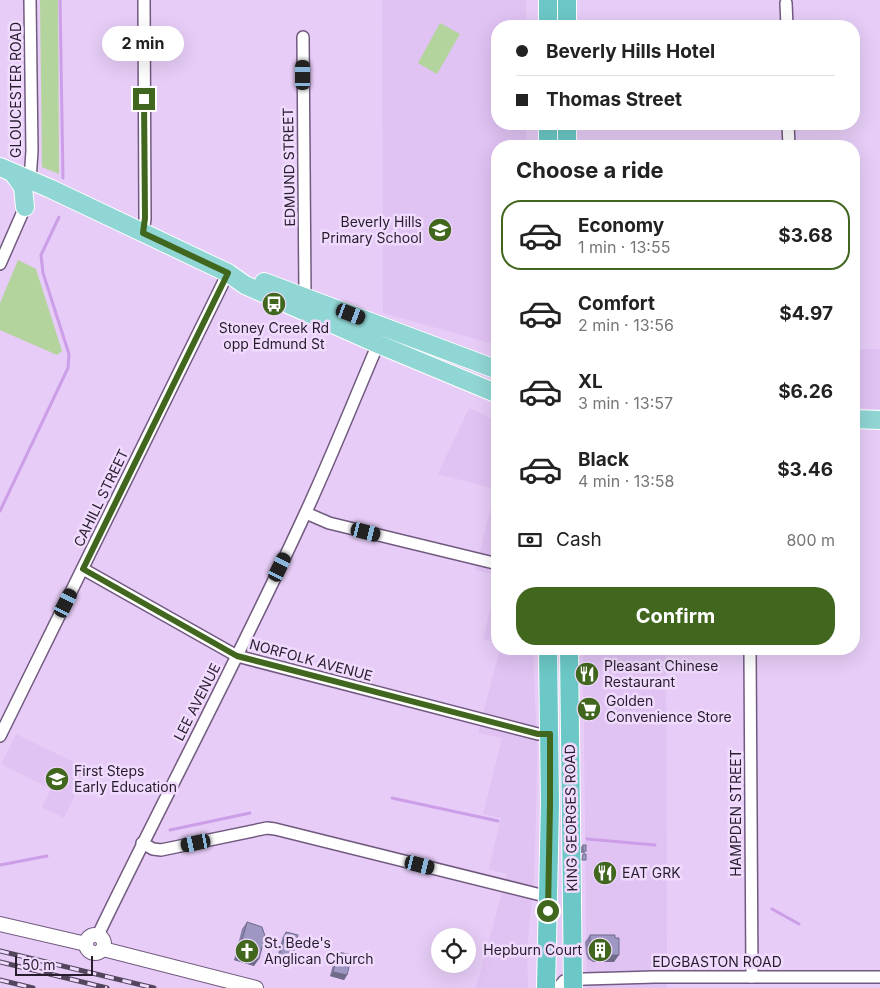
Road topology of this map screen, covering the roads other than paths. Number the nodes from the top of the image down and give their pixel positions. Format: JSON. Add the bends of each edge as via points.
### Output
{"nodes":[{"id":1,"x":30,"y":0,"type":"edge"},
{"id":2,"x":144,"y":0,"type":"edge"},
{"id":3,"x":548,"y":0,"type":"edge"},
{"id":4,"x":567,"y":0,"type":"edge"},
{"id":5,"x":787,"y":1,"type":"edge"},
{"id":6,"x":548,"y":20,"type":"edge"},
{"id":7,"x":567,"y":20,"type":"edge"},
{"id":8,"x":787,"y":20,"type":"edge"},
{"id":9,"x":303,"y":37,"type":"dead end"},
{"id":10,"x":7,"y":170,"type":"edge"},
{"id":11,"x":30,"y":180,"type":"junction"},
{"id":12,"x":49,"y":188,"type":"junction"},
{"id":13,"x":25,"y":207,"type":"junction"},
{"id":14,"x":143,"y":233,"type":"junction"},
{"id":15,"x":0,"y":264,"type":"edge"},
{"id":16,"x":228,"y":273,"type":"junction"},
{"id":17,"x":305,"y":297,"type":"junction"},
{"id":18,"x":378,"y":344,"type":"junction"},
{"id":19,"x":491,"y":367,"type":"edge"},
{"id":20,"x":491,"y":392,"type":"edge"},
{"id":21,"x":860,"y":419,"type":"edge"},
{"id":22,"x":880,"y":420,"type":"edge"},
{"id":23,"x":860,"y":430,"type":"edge"},
{"id":24,"x":880,"y":430,"type":"edge"},
{"id":25,"x":306,"y":513,"type":"junction"},
{"id":26,"x":491,"y":562,"type":"edge"},
{"id":27,"x":83,"y":569,"type":"junction"},
{"id":28,"x":548,"y":655,"type":"edge"},
{"id":29,"x":569,"y":655,"type":"edge"},
{"id":30,"x":750,"y":655,"type":"edge"},
{"id":31,"x":237,"y":656,"type":"junction"},
{"id":32,"x":550,"y":734,"type":"junction"},
{"id":33,"x":0,"y":736,"type":"edge"},
{"id":34,"x":142,"y":844,"type":"junction"},
{"id":35,"x":549,"y":897,"type":"junction"},
{"id":36,"x":0,"y":924,"type":"edge"},
{"id":37,"x":92,"y":940,"type":"junction"},
{"id":38,"x":880,"y":977,"type":"edge"},
{"id":39,"x":752,"y":978,"type":"junction"},
{"id":40,"x":573,"y":984,"type":"edge"},
{"id":41,"x":256,"y":988,"type":"edge"},
{"id":42,"x":546,"y":988,"type":"edge"},
{"id":43,"x":558,"y":988,"type":"edge"}],
"edges":[{"from":1,"to":11,"type":"street","name":"GLOUCESTER ROAD"},
{"from":2,"to":14,"type":"street"},
{"from":3,"to":6,"type":"highway"},
{"from":4,"to":7,"type":"highway"},
{"from":5,"to":8,"type":"street"},
{"from":9,"to":17,"type":"street","name":"EDMUND STREET"},
{"from":10,"to":11,"type":"main road"},
{"from":10,"to":13,"type":"main road","via":[[23,187]]},
{"from":11,"to":12,"type":"main road"},
{"from":12,"to":13,"type":"main road"},
{"from":12,"to":14,"type":"main road"},
{"from":13,"to":15,"type":"street"},
{"from":14,"to":16,"type":"main road"},
{"from":16,"to":17,"type":"main road","via":[[248,276]]},
{"from":16,"to":18,"type":"main road","via":[[245,285]]},
{"from":16,"to":27,"type":"street","name":"CAHILL STREET"},
{"from":17,"to":19,"type":"main road"},
{"from":18,"to":20,"type":"main road"},
{"from":18,"to":25,"type":"street","name":"LEE AVENUE"},
{"from":21,"to":22,"type":"main road"},
{"from":23,"to":24,"type":"main road"},
{"from":25,"to":26,"type":"street","via":[[329,523]]},
{"from":25,"to":31,"type":"street","name":"LEE AVENUE"},
{"from":27,"to":31,"type":"street","name":"NORFOLK AVENUE"},
{"from":27,"to":33,"type":"street","name":"CAHILL STREET"},
{"from":28,"to":32,"type":"highway","name":"KING GEORGES ROAD"},
{"from":29,"to":40,"type":"highway","name":"KING GEORGES ROAD"},
{"from":30,"to":39,"type":"street","name":"HAMPDEN STREET"},
{"from":31,"to":32,"type":"street","name":"NORFOLK AVENUE","via":[[538,734]]},
{"from":31,"to":34,"type":"street","name":"LEE AVENUE"},
{"from":32,"to":35,"type":"highway","name":"KING GEORGES ROAD"},
{"from":34,"to":35,"type":"street","via":[[161,850],[275,829]]},
{"from":34,"to":37,"type":"street","name":"LEE AVENUE"},
{"from":35,"to":42,"type":"highway","name":"KING GEORGES ROAD"},
{"from":36,"to":37,"type":"street"},
{"from":37,"to":41,"type":"street","via":[[104,940],[103,949]]},
{"from":38,"to":39,"type":"street","name":"EDGBASTON ROAD"},
{"from":39,"to":40,"type":"street","name":"EDGBASTON ROAD","via":[[655,977]]},
{"from":40,"to":43,"type":"street","name":"EDGBASTON ROAD","via":[[564,981]]}]}
